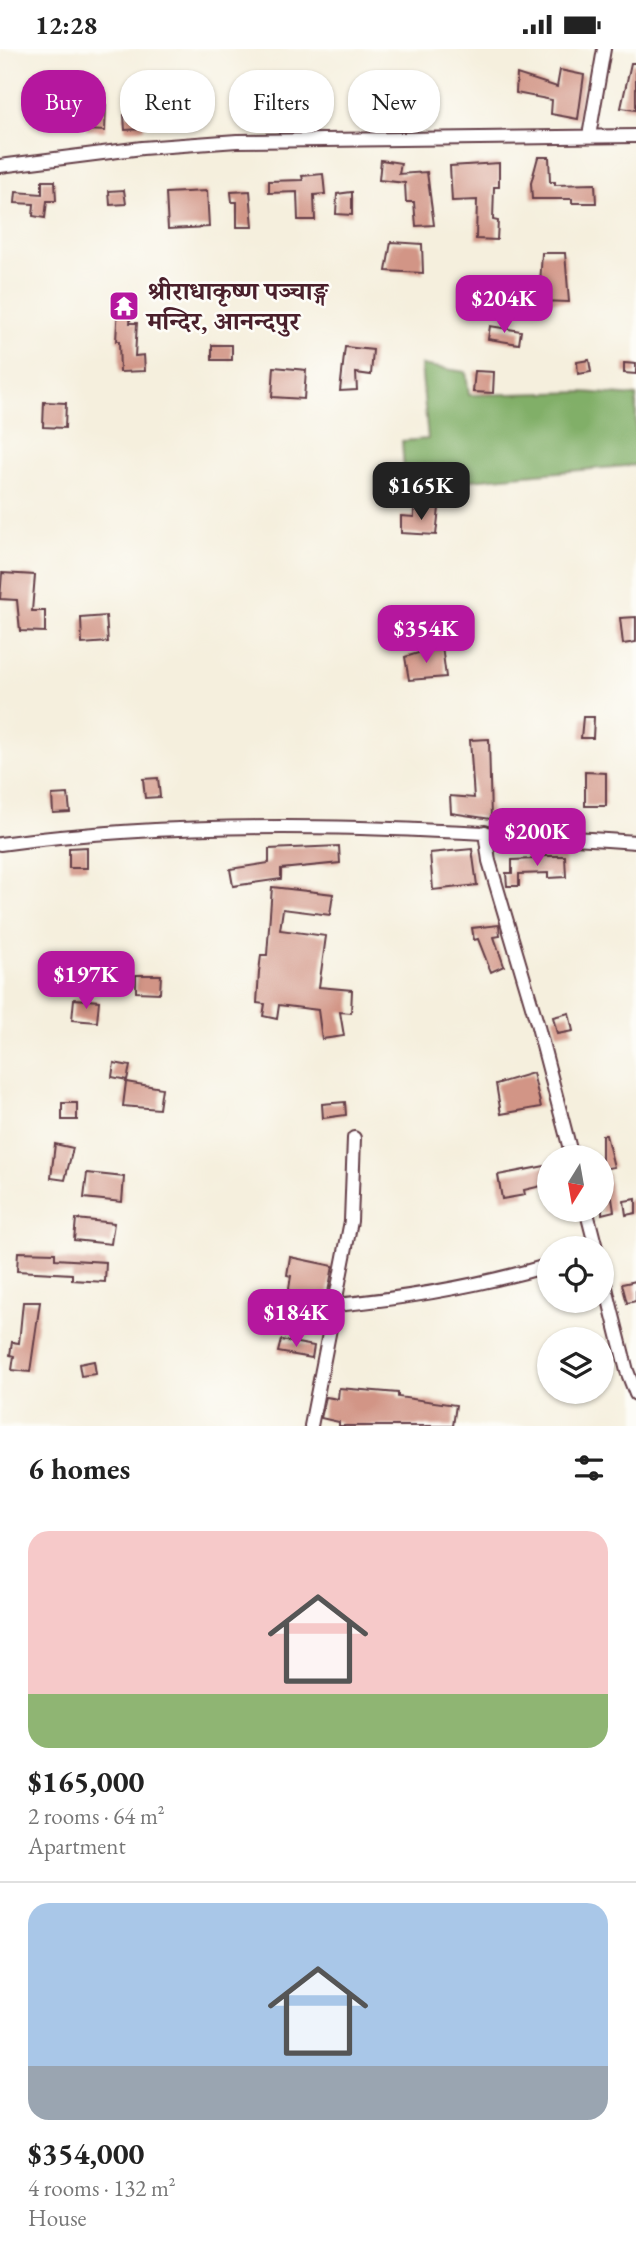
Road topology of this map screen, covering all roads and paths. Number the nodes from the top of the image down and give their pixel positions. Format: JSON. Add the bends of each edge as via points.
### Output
{"nodes":[{"id":1,"x":604,"y":49,"type":"edge"},
{"id":2,"x":589,"y":136,"type":"junction"},
{"id":3,"x":636,"y":136,"type":"edge"},
{"id":4,"x":0,"y":166,"type":"edge"},
{"id":5,"x":485,"y":832,"type":"junction"},
{"id":6,"x":636,"y":842,"type":"edge"},
{"id":7,"x":0,"y":844,"type":"edge"},
{"id":8,"x":354,"y":1138,"type":"dead end"},
{"id":9,"x":569,"y":1145,"type":"edge"},
{"id":10,"x":537,"y":1269,"type":"edge"},
{"id":11,"x":336,"y":1305,"type":"junction"},
{"id":12,"x":613,"y":1313,"type":"edge"},
{"id":13,"x":636,"y":1394,"type":"edge"},
{"id":14,"x":312,"y":1426,"type":"edge"}],
"edges":[{"from":1,"to":2,"type":"street"},
{"from":2,"to":3,"type":"street"},
{"from":2,"to":4,"type":"street","via":[[237,141]]},
{"from":5,"to":6,"type":"street"},
{"from":5,"to":7,"type":"street","via":[[202,829],[77,834]]},
{"from":5,"to":9,"type":"street","via":[[489,861]]},
{"from":8,"to":11,"type":"street","via":[[351,1221]]},
{"from":10,"to":11,"type":"street","via":[[475,1286]]},
{"from":11,"to":14,"type":"street"},
{"from":12,"to":13,"type":"street"}]}
